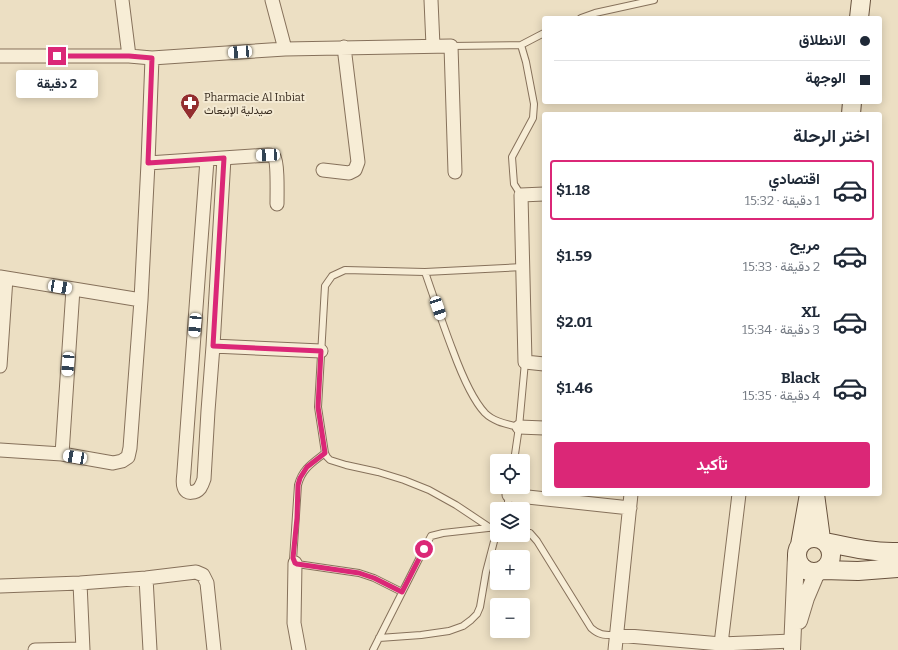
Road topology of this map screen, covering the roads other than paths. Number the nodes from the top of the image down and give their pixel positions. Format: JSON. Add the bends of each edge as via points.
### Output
{"nodes":[{"id":1,"x":122,"y":0,"type":"edge"},
{"id":2,"x":272,"y":0,"type":"edge"},
{"id":3,"x":432,"y":0,"type":"edge"},
{"id":4,"x":654,"y":0,"type":"edge"},
{"id":5,"x":861,"y":0,"type":"edge"},
{"id":6,"x":587,"y":16,"type":"edge"},
{"id":7,"x":860,"y":16,"type":"edge"},
{"id":8,"x":542,"y":34,"type":"edge"},
{"id":9,"x":521,"y":45,"type":"junction"},
{"id":10,"x":433,"y":46,"type":"junction"},
{"id":11,"x":451,"y":46,"type":"junction"},
{"id":12,"x":344,"y":48,"type":"junction"},
{"id":13,"x":285,"y":49,"type":"junction"},
{"id":14,"x":0,"y":56,"type":"edge"},
{"id":15,"x":129,"y":56,"type":"junction"},
{"id":16,"x":152,"y":58,"type":"junction"},
{"id":17,"x":224,"y":158,"type":"junction"},
{"id":18,"x":207,"y":160,"type":"junction"},
{"id":19,"x":148,"y":163,"type":"junction"},
{"id":20,"x":323,"y":170,"type":"dead end"},
{"id":21,"x":455,"y":172,"type":"dead end"},
{"id":22,"x":542,"y":194,"type":"edge"},
{"id":23,"x":521,"y":195,"type":"junction"},
{"id":24,"x":277,"y":204,"type":"dead end"},
{"id":25,"x":200,"y":267,"type":"junction"},
{"id":26,"x":523,"y":267,"type":"junction"},
{"id":27,"x":217,"y":268,"type":"junction"},
{"id":28,"x":425,"y":272,"type":"junction"},
{"id":29,"x":3,"y":277,"type":"edge"},
{"id":30,"x":73,"y":289,"type":"junction"},
{"id":31,"x":141,"y":300,"type":"junction"},
{"id":32,"x":321,"y":351,"type":"junction"},
{"id":33,"x":213,"y":352,"type":"junction"},
{"id":34,"x":192,"y":354,"type":"junction"},
{"id":35,"x":525,"y":362,"type":"junction"},
{"id":36,"x":542,"y":364,"type":"edge"},
{"id":37,"x":0,"y":366,"type":"edge"},
{"id":38,"x":188,"y":410,"type":"junction"},
{"id":39,"x":208,"y":411,"type":"junction"},
{"id":40,"x":519,"y":427,"type":"junction"},
{"id":41,"x":542,"y":428,"type":"edge"},
{"id":42,"x":0,"y":450,"type":"edge"},
{"id":43,"x":325,"y":453,"type":"junction"},
{"id":44,"x":62,"y":454,"type":"junction"},
{"id":45,"x":515,"y":454,"type":"edge"},
{"id":46,"x":530,"y":494,"type":"edge"},
{"id":47,"x":542,"y":496,"type":"edge"},
{"id":48,"x":545,"y":496,"type":"edge"},
{"id":49,"x":631,"y":496,"type":"edge"},
{"id":50,"x":739,"y":496,"type":"edge"},
{"id":51,"x":809,"y":496,"type":"edge"},
{"id":52,"x":816,"y":496,"type":"edge"},
{"id":53,"x":630,"y":508,"type":"junction"},
{"id":54,"x":489,"y":527,"type":"joint"},
{"id":55,"x":530,"y":534,"type":"edge"},
{"id":56,"x":823,"y":540,"type":"junction"},
{"id":57,"x":494,"y":542,"type":"edge"},
{"id":58,"x":798,"y":551,"type":"junction"},
{"id":59,"x":898,"y":552,"type":"edge"},
{"id":60,"x":295,"y":563,"type":"junction"},
{"id":61,"x":898,"y":568,"type":"edge"},
{"id":62,"x":820,"y":571,"type":"junction"},
{"id":63,"x":146,"y":578,"type":"junction"},
{"id":64,"x":80,"y":583,"type":"junction"},
{"id":65,"x":0,"y":586,"type":"edge"},
{"id":66,"x":402,"y":592,"type":"junction"},
{"id":67,"x":617,"y":635,"type":"junction"},
{"id":68,"x":379,"y":638,"type":"junction"},
{"id":69,"x":721,"y":644,"type":"junction"},
{"id":70,"x":697,"y":646,"type":"edge"},
{"id":71,"x":792,"y":646,"type":"edge"},
{"id":72,"x":83,"y":649,"type":"edge"},
{"id":73,"x":35,"y":650,"type":"edge"},
{"id":74,"x":150,"y":650,"type":"edge"},
{"id":75,"x":214,"y":650,"type":"edge"},
{"id":76,"x":299,"y":650,"type":"edge"},
{"id":77,"x":373,"y":650,"type":"edge"},
{"id":78,"x":615,"y":650,"type":"edge"}],
"edges":[{"from":1,"to":15,"type":"street"},
{"from":2,"to":13,"type":"street"},
{"from":3,"to":10,"type":"street"},
{"from":4,"to":6,"type":"lane"},
{"from":5,"to":7,"type":"main road"},
{"from":8,"to":9,"type":"lane"},
{"from":9,"to":11,"type":"lane"},
{"from":9,"to":23,"type":"lane","via":[[534,104],[533,118],[512,156],[514,184]]},
{"from":10,"to":11,"type":"street"},
{"from":10,"to":12,"type":"street"},
{"from":11,"to":21,"type":"street"},
{"from":12,"to":13,"type":"street"},
{"from":12,"to":20,"type":"street","via":[[358,162],[355,170],[349,173]]},
{"from":13,"to":16,"type":"street"},
{"from":14,"to":15,"type":"street"},
{"from":15,"to":16,"type":"street"},
{"from":16,"to":19,"type":"street"},
{"from":17,"to":18,"type":"street"},
{"from":17,"to":24,"type":"street","via":[[272,156],[276,164]]},
{"from":17,"to":27,"type":"street"},
{"from":18,"to":19,"type":"street"},
{"from":18,"to":25,"type":"street"},
{"from":19,"to":31,"type":"street"},
{"from":22,"to":23,"type":"street"},
{"from":23,"to":26,"type":"street"},
{"from":25,"to":27,"type":"street"},
{"from":25,"to":34,"type":"street"},
{"from":26,"to":28,"type":"lane"},
{"from":26,"to":35,"type":"street"},
{"from":27,"to":33,"type":"street"},
{"from":28,"to":32,"type":"lane","via":[[345,270],[332,276],[325,286]]},
{"from":28,"to":40,"type":"lane","via":[[462,374],[477,404],[497,422]]},
{"from":29,"to":30,"type":"street"},
{"from":29,"to":37,"type":"street"},
{"from":30,"to":31,"type":"street"},
{"from":30,"to":44,"type":"street"},
{"from":31,"to":44,"type":"street","via":[[128,457],[113,463]]},
{"from":32,"to":33,"type":"street"},
{"from":32,"to":43,"type":"lane","via":[[318,407]]},
{"from":33,"to":34,"type":"street"},
{"from":33,"to":39,"type":"street"},
{"from":34,"to":38,"type":"street"},
{"from":35,"to":36,"type":"street"},
{"from":35,"to":40,"type":"lane"},
{"from":38,"to":39,"type":"street"},
{"from":38,"to":39,"type":"street","via":[[184,482],[185,490],[191,493],[199,489],[204,479]]},
{"from":40,"to":41,"type":"street"},
{"from":40,"to":45,"type":"lane"},
{"from":42,"to":44,"type":"street"},
{"from":43,"to":54,"type":"lane","via":[[330,460],[378,472],[430,490]]},
{"from":43,"to":60,"type":"lane","via":[[307,467],[298,485],[293,558]]},
{"from":46,"to":47,"type":"street"},
{"from":48,"to":53,"type":"street"},
{"from":49,"to":53,"type":"street"},
{"from":50,"to":69,"type":"street"},
{"from":51,"to":58,"type":"main road"},
{"from":52,"to":56,"type":"main road"},
{"from":53,"to":67,"type":"street"},
{"from":54,"to":66,"type":"lane","via":[[431,536]]},
{"from":55,"to":67,"type":"lane","via":[[537,540],[591,628],[603,635]]},
{"from":56,"to":58,"type":"main road","via":[[815,538],[804,541]]},
{"from":56,"to":59,"type":"main road","via":[[857,549]]},
{"from":56,"to":62,"type":"main road","via":[[831,551],[831,556],[830,562]]},
{"from":57,"to":68,"type":"lane","via":[[480,607],[471,620],[449,631],[421,636]]},
{"from":58,"to":62,"type":"main road","via":[[798,562],[801,567],[806,571]]},
{"from":58,"to":71,"type":"street"},
{"from":60,"to":66,"type":"lane","via":[[359,573]]},
{"from":60,"to":76,"type":"street","via":[[294,623]]},
{"from":61,"to":62,"type":"main road"},
{"from":62,"to":71,"type":"street","via":[[806,598]]},
{"from":63,"to":64,"type":"street"},
{"from":63,"to":74,"type":"street"},
{"from":63,"to":75,"type":"street","via":[[196,572],[204,575],[208,588]]},
{"from":64,"to":65,"type":"street"},
{"from":64,"to":72,"type":"street"},
{"from":66,"to":68,"type":"lane"},
{"from":67,"to":70,"type":"street"},
{"from":67,"to":78,"type":"street"},
{"from":68,"to":77,"type":"lane"},
{"from":69,"to":70,"type":"street"},
{"from":69,"to":71,"type":"street"},
{"from":72,"to":73,"type":"street"}]}
